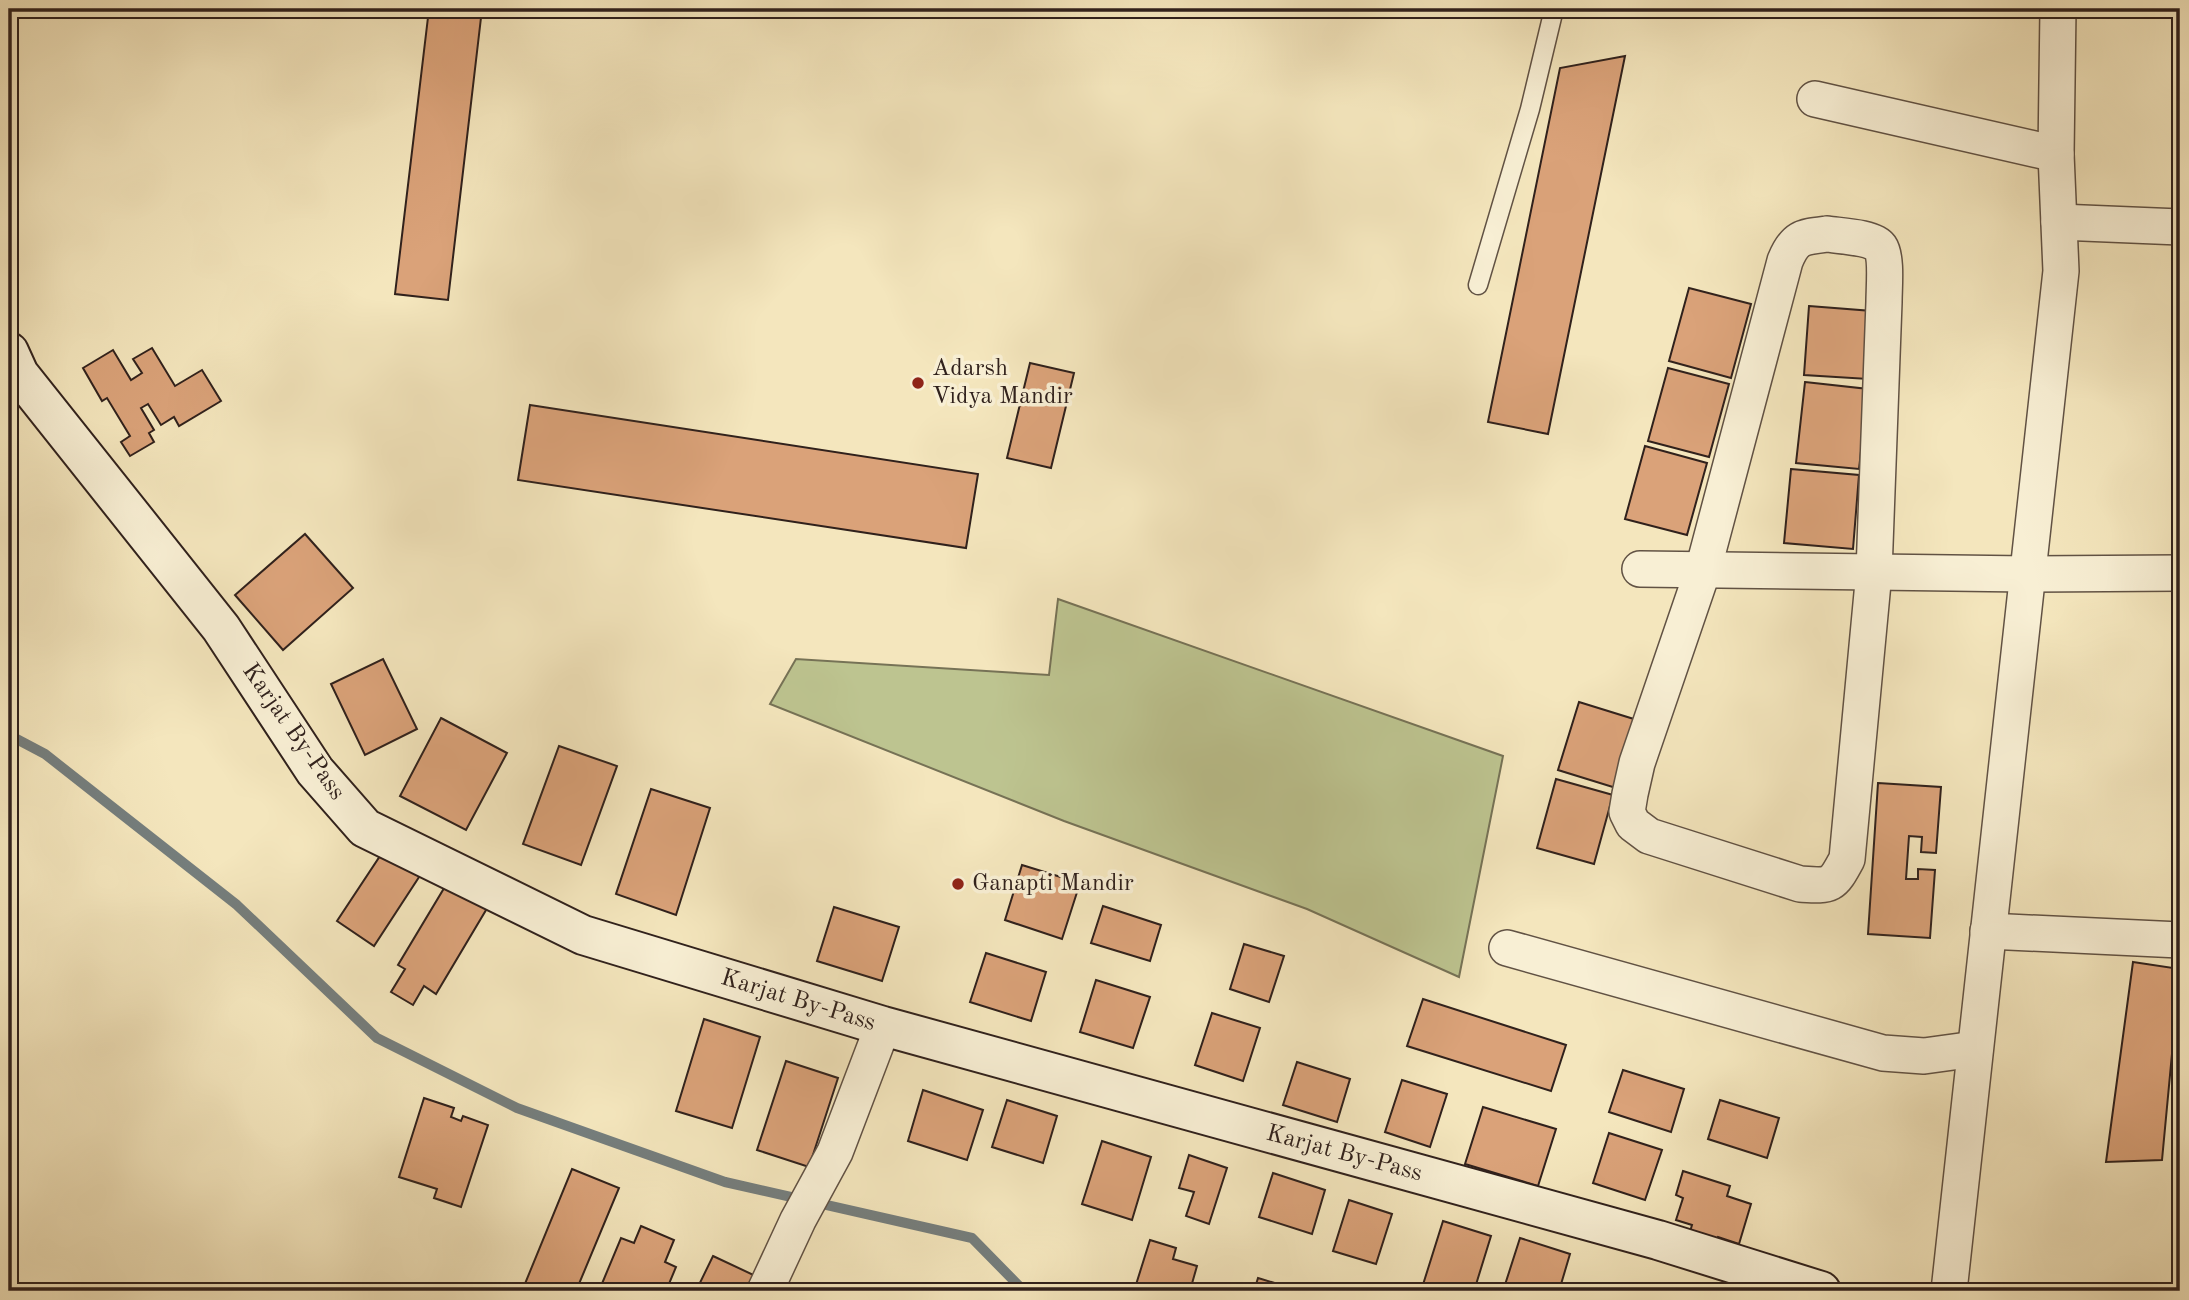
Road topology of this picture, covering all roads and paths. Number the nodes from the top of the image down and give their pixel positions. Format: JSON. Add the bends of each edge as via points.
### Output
{"nodes":[{"id":1,"x":1554,"y":9,"type":"edge"},
{"id":2,"x":2058,"y":9,"type":"edge"},
{"id":3,"x":1815,"y":99,"type":"dead end"},
{"id":4,"x":2056,"y":155,"type":"junction"},
{"id":5,"x":2059,"y":222,"type":"junction"},
{"id":6,"x":2180,"y":227,"type":"edge"},
{"id":7,"x":1478,"y":285,"type":"dead end"},
{"id":8,"x":9,"y":352,"type":"edge"},
{"id":9,"x":1640,"y":569,"type":"dead end"},
{"id":10,"x":1703,"y":570,"type":"junction"},
{"id":11,"x":1874,"y":572,"type":"junction"},
{"id":12,"x":2180,"y":573,"type":"edge"},
{"id":13,"x":2028,"y":574,"type":"junction"},
{"id":14,"x":1988,"y":931,"type":"junction"},
{"id":15,"x":2180,"y":940,"type":"edge"},
{"id":16,"x":1507,"y":948,"type":"dead end"},
{"id":17,"x":883,"y":1027,"type":"junction"},
{"id":18,"x":1975,"y":1049,"type":"junction"},
{"id":19,"x":765,"y":1291,"type":"edge"},
{"id":20,"x":1821,"y":1291,"type":"edge"},
{"id":21,"x":1949,"y":1291,"type":"edge"}],
"edges":[{"from":1,"to":7,"type":"lane"},
{"from":2,"to":4,"type":"street"},
{"from":3,"to":4,"type":"street"},
{"from":4,"to":5,"type":"street"},
{"from":5,"to":6,"type":"street"},
{"from":5,"to":13,"type":"street","via":[[2061,271]]},
{"from":8,"to":17,"type":"main road","name":"Karjat By-Pass","via":[[19,374],[221,628],[316,771],[365,828],[583,935]]},
{"from":9,"to":10,"type":"street"},
{"from":10,"to":11,"type":"street"},
{"from":10,"to":11,"type":"street","via":[[1785,261],[1792,245],[1807,236],[1827,234],[1872,241],[1884,258]]},
{"from":10,"to":11,"type":"street","via":[[1637,763],[1627,812],[1633,824],[1649,836],[1800,884],[1825,886],[1837,878],[1847,859]]},
{"from":11,"to":13,"type":"street"},
{"from":12,"to":13,"type":"street"},
{"from":13,"to":14,"type":"street"},
{"from":14,"to":15,"type":"street"},
{"from":14,"to":18,"type":"street"},
{"from":16,"to":18,"type":"street","via":[[1883,1053],[1924,1056]]},
{"from":17,"to":19,"type":"street","via":[[835,1152]]},
{"from":17,"to":20,"type":"main road","name":"Karjat By-Pass","via":[[1658,1240]]},
{"from":18,"to":21,"type":"street"}]}
